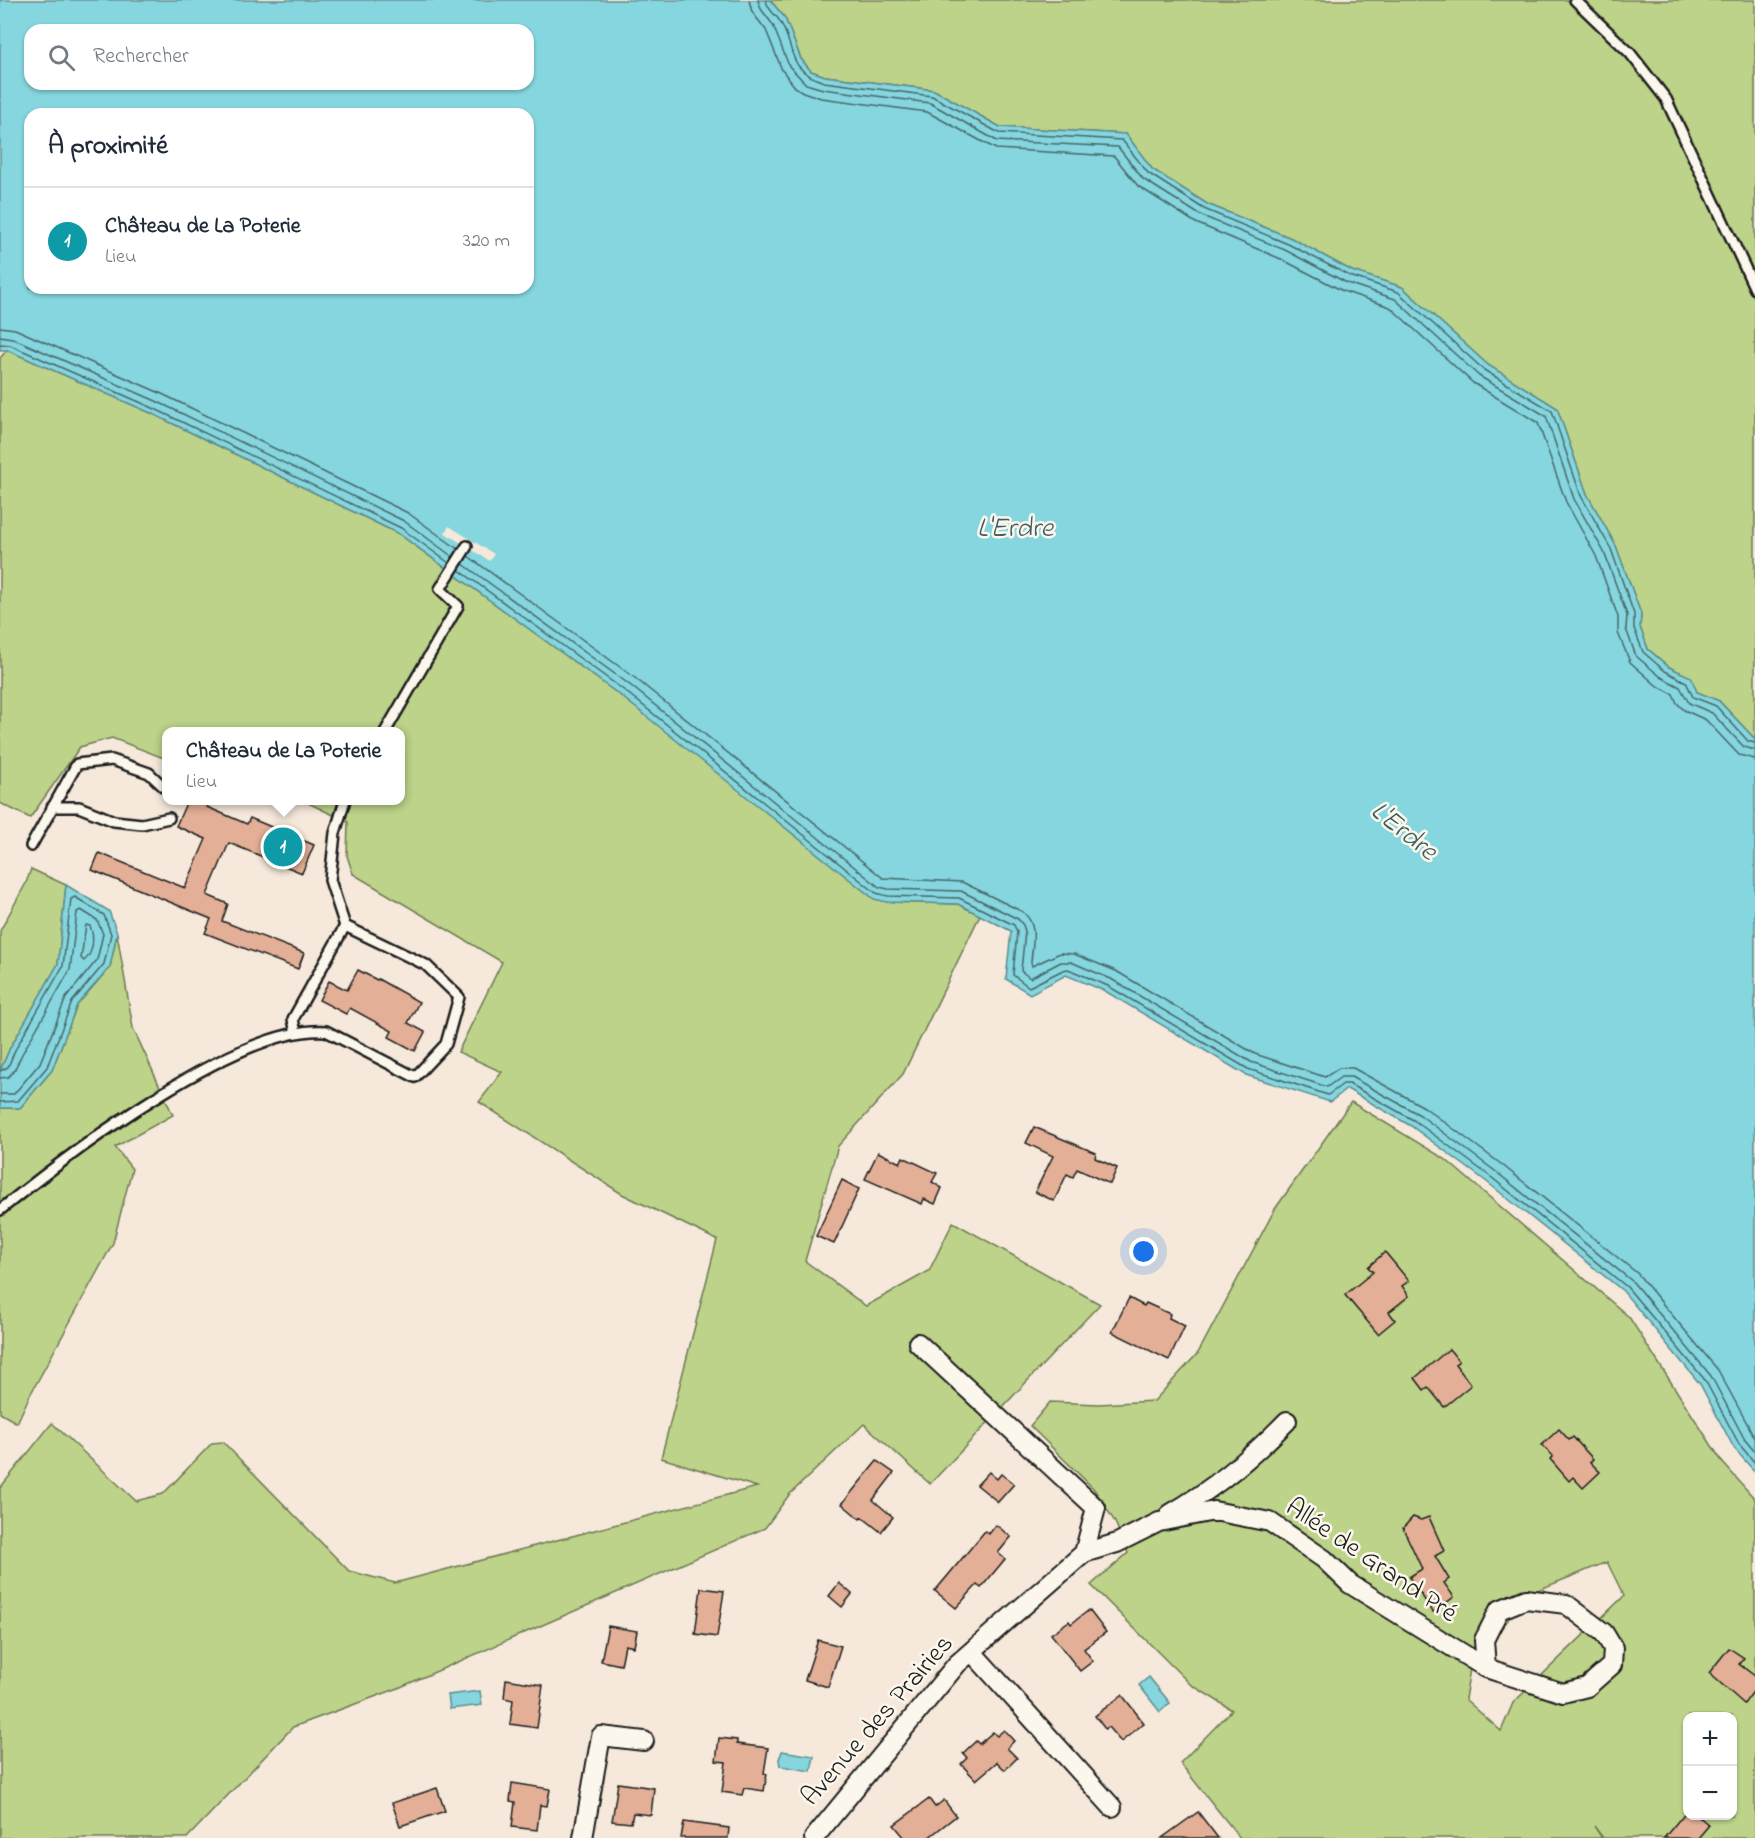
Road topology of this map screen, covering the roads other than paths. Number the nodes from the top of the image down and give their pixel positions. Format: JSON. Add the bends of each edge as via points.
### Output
{"nodes":[{"id":1,"x":1575,"y":0,"type":"edge"},
{"id":2,"x":1755,"y":289,"type":"edge"},
{"id":3,"x":466,"y":546,"type":"dead end"},
{"id":4,"x":388,"y":727,"type":"edge"},
{"id":5,"x":162,"y":785,"type":"edge"},
{"id":6,"x":344,"y":805,"type":"edge"},
{"id":7,"x":52,"y":807,"type":"junction"},
{"id":8,"x":169,"y":818,"type":"dead end"},
{"id":9,"x":31,"y":846,"type":"dead end"},
{"id":10,"x":345,"y":926,"type":"junction"},
{"id":11,"x":296,"y":1033,"type":"junction"},
{"id":12,"x":0,"y":1210,"type":"edge"},
{"id":13,"x":918,"y":1343,"type":"dead end"},
{"id":14,"x":1287,"y":1420,"type":"dead end"},
{"id":15,"x":1159,"y":1522,"type":"junction"},
{"id":16,"x":1084,"y":1553,"type":"junction"},
{"id":17,"x":972,"y":1652,"type":"junction"},
{"id":18,"x":1486,"y":1668,"type":"junction"},
{"id":19,"x":644,"y":1741,"type":"dead end"},
{"id":20,"x":1112,"y":1807,"type":"dead end"},
{"id":21,"x":583,"y":1838,"type":"edge"},
{"id":22,"x":814,"y":1838,"type":"edge"}],
"edges":[{"from":1,"to":2,"type":"lane","via":[[1630,53],[1666,99]]},
{"from":3,"to":4,"type":"lane","via":[[440,589],[458,606]]},
{"from":5,"to":7,"type":"lane","via":[[149,773],[112,760],[77,764]]},
{"from":6,"to":10,"type":"lane","via":[[335,833],[330,880]]},
{"from":7,"to":8,"type":"lane","via":[[79,807],[114,821],[142,824]]},
{"from":7,"to":9,"type":"lane"},
{"from":10,"to":11,"type":"lane","via":[[293,1019]]},
{"from":10,"to":11,"type":"lane","via":[[426,965],[459,997],[446,1044],[416,1077],[326,1031]]},
{"from":11,"to":12,"type":"lane","via":[[237,1053],[170,1088]]},
{"from":13,"to":16,"type":"street","via":[[1096,1508]]},
{"from":14,"to":15,"type":"street","via":[[1257,1452]]},
{"from":15,"to":16,"type":"street","name":"Allée de Grand Pré","via":[[1117,1543]]},
{"from":15,"to":18,"type":"street","name":"Allée de Grand Pré","via":[[1214,1511],[1270,1522],[1324,1559],[1350,1584]]},
{"from":16,"to":17,"type":"street","name":"Avenue des Prairies"},
{"from":17,"to":20,"type":"street"},
{"from":17,"to":22,"type":"street","name":"Avenue des Prairies","via":[[957,1664]]},
{"from":18,"to":18,"type":"street","name":"Allée de Grand Pré","via":[[1563,1693],[1587,1687],[1612,1665],[1613,1647],[1604,1633],[1566,1604],[1526,1599],[1498,1610],[1484,1640]]},
{"from":19,"to":21,"type":"street","via":[[601,1736]]}]}
